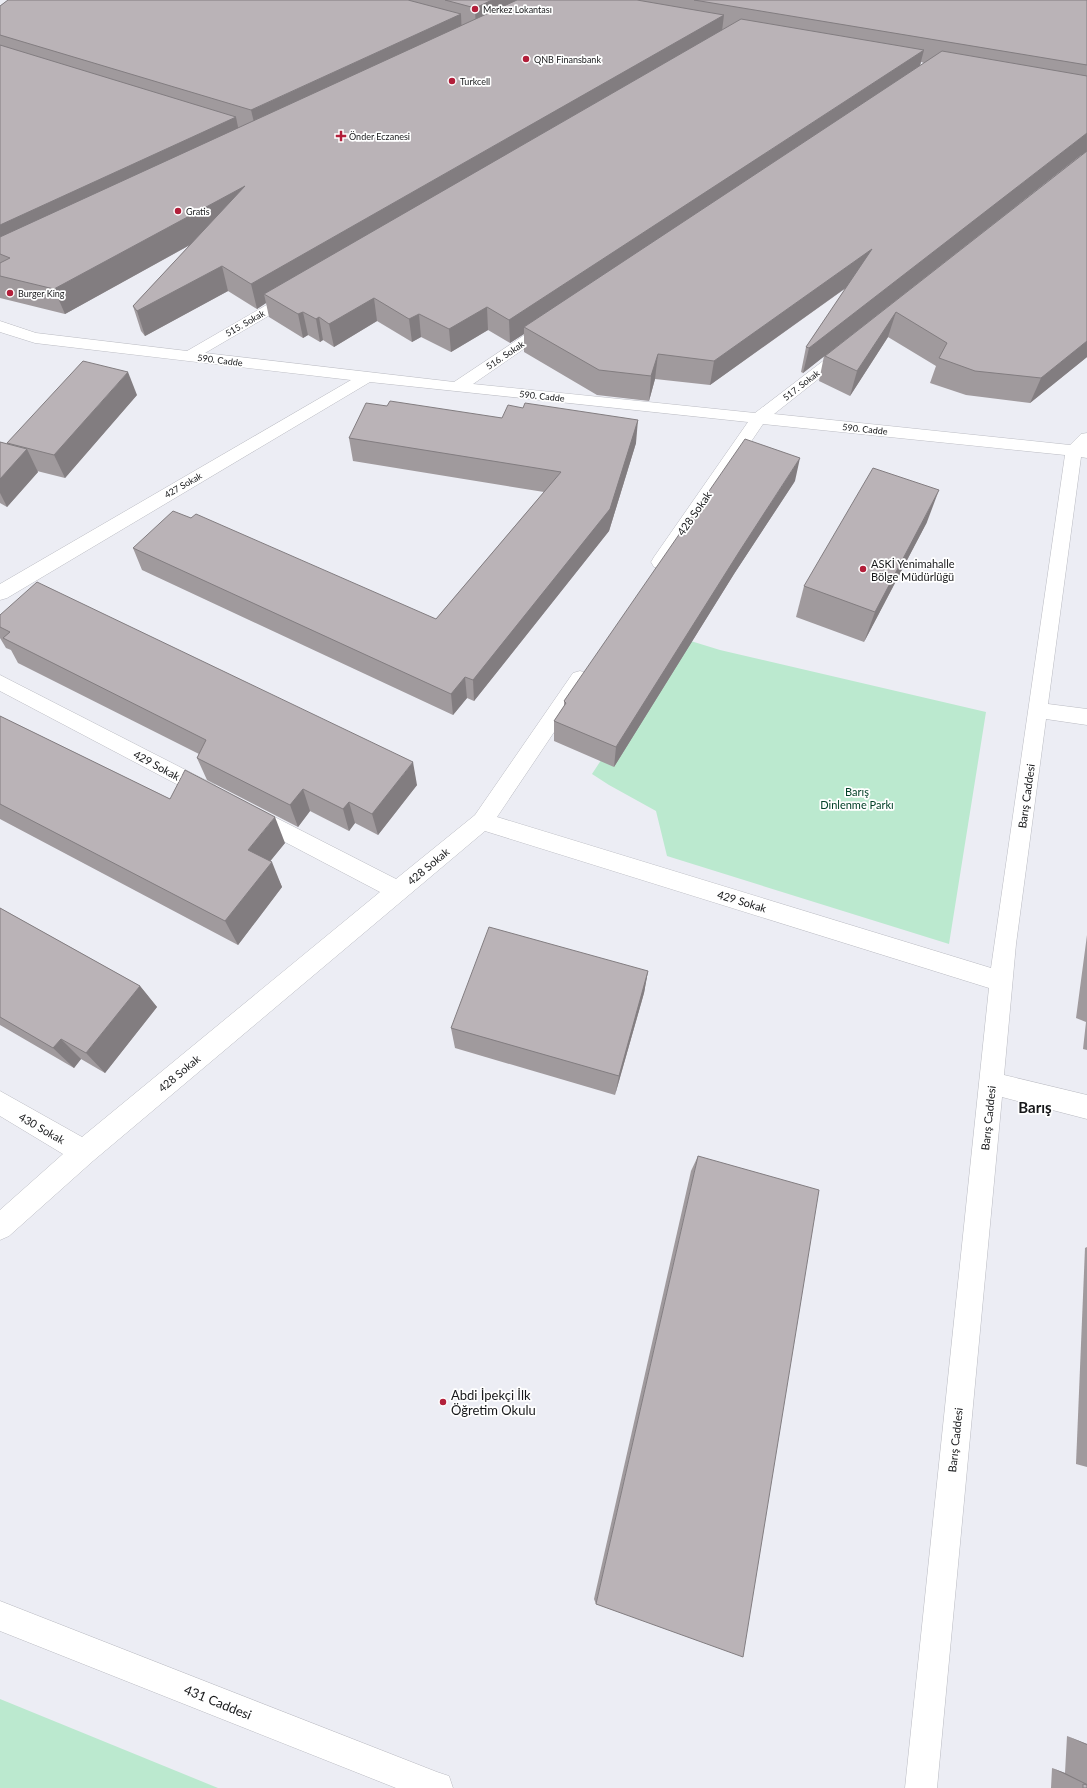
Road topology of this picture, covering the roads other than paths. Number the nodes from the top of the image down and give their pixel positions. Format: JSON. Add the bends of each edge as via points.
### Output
{"nodes":[{"id":1,"x":306,"y":288,"type":"edge"},
{"id":2,"x":563,"y":316,"type":"edge"},
{"id":3,"x":0,"y":326,"type":"edge"},
{"id":4,"x":858,"y":340,"type":"edge"},
{"id":5,"x":189,"y":356,"type":"junction"},
{"id":6,"x":367,"y":377,"type":"junction"},
{"id":7,"x":457,"y":387,"type":"junction"},
{"id":8,"x":759,"y":418,"type":"junction"},
{"id":9,"x":1083,"y":446,"type":"edge"},
{"id":10,"x":647,"y":581,"type":"edge"},
{"id":11,"x":0,"y":592,"type":"edge"},
{"id":12,"x":589,"y":665,"type":"edge"},
{"id":13,"x":0,"y":682,"type":"edge"},
{"id":14,"x":1038,"y":710,"type":"junction"},
{"id":15,"x":1087,"y":717,"type":"edge"},
{"id":16,"x":482,"y":821,"type":"junction"},
{"id":17,"x":398,"y":891,"type":"junction"},
{"id":18,"x":1002,"y":982,"type":"junction"},
{"id":19,"x":991,"y":1083,"type":"junction"},
{"id":20,"x":0,"y":1103,"type":"edge"},
{"id":21,"x":1087,"y":1107,"type":"edge"},
{"id":22,"x":84,"y":1152,"type":"junction"},
{"id":23,"x":0,"y":1227,"type":"edge"},
{"id":24,"x":0,"y":1616,"type":"edge"},
{"id":25,"x":437,"y":1788,"type":"edge"},
{"id":26,"x":921,"y":1788,"type":"edge"}],
"edges":[{"from":1,"to":5,"type":"street","name":"515. Sokak"},
{"from":2,"to":7,"type":"street","name":"516. Sokak"},
{"from":3,"to":5,"type":"street","name":"590. Cadde","via":[[35,338]]},
{"from":4,"to":8,"type":"street","name":"517. Sokak"},
{"from":5,"to":6,"type":"street","name":"590. Cadde"},
{"from":6,"to":7,"type":"street","name":"590. Cadde"},
{"from":6,"to":11,"type":"street","name":"427 Sokak"},
{"from":7,"to":8,"type":"street","name":"590. Cadde"},
{"from":8,"to":9,"type":"street","name":"590. Cadde"},
{"from":8,"to":10,"type":"street","name":"428 Sokak"},
{"from":9,"to":14,"type":"street","name":"Barış Caddesi"},
{"from":12,"to":16,"type":"street","name":"428 Sokak"},
{"from":13,"to":17,"type":"street","name":"429 Sokak"},
{"from":14,"to":15,"type":"street"},
{"from":14,"to":18,"type":"street","name":"Barış Caddesi","via":[[1005,944]]},
{"from":16,"to":17,"type":"street","name":"428 Sokak"},
{"from":16,"to":18,"type":"street","name":"429 Sokak"},
{"from":17,"to":22,"type":"street","name":"428 Sokak"},
{"from":18,"to":19,"type":"street","name":"Barış Caddesi"},
{"from":19,"to":21,"type":"street"},
{"from":19,"to":26,"type":"street","name":"Barış Caddesi"},
{"from":20,"to":22,"type":"street","name":"430 Sokak"},
{"from":22,"to":23,"type":"street","name":"428 Sokak"},
{"from":24,"to":25,"type":"street","name":"431 Caddesi"}]}
